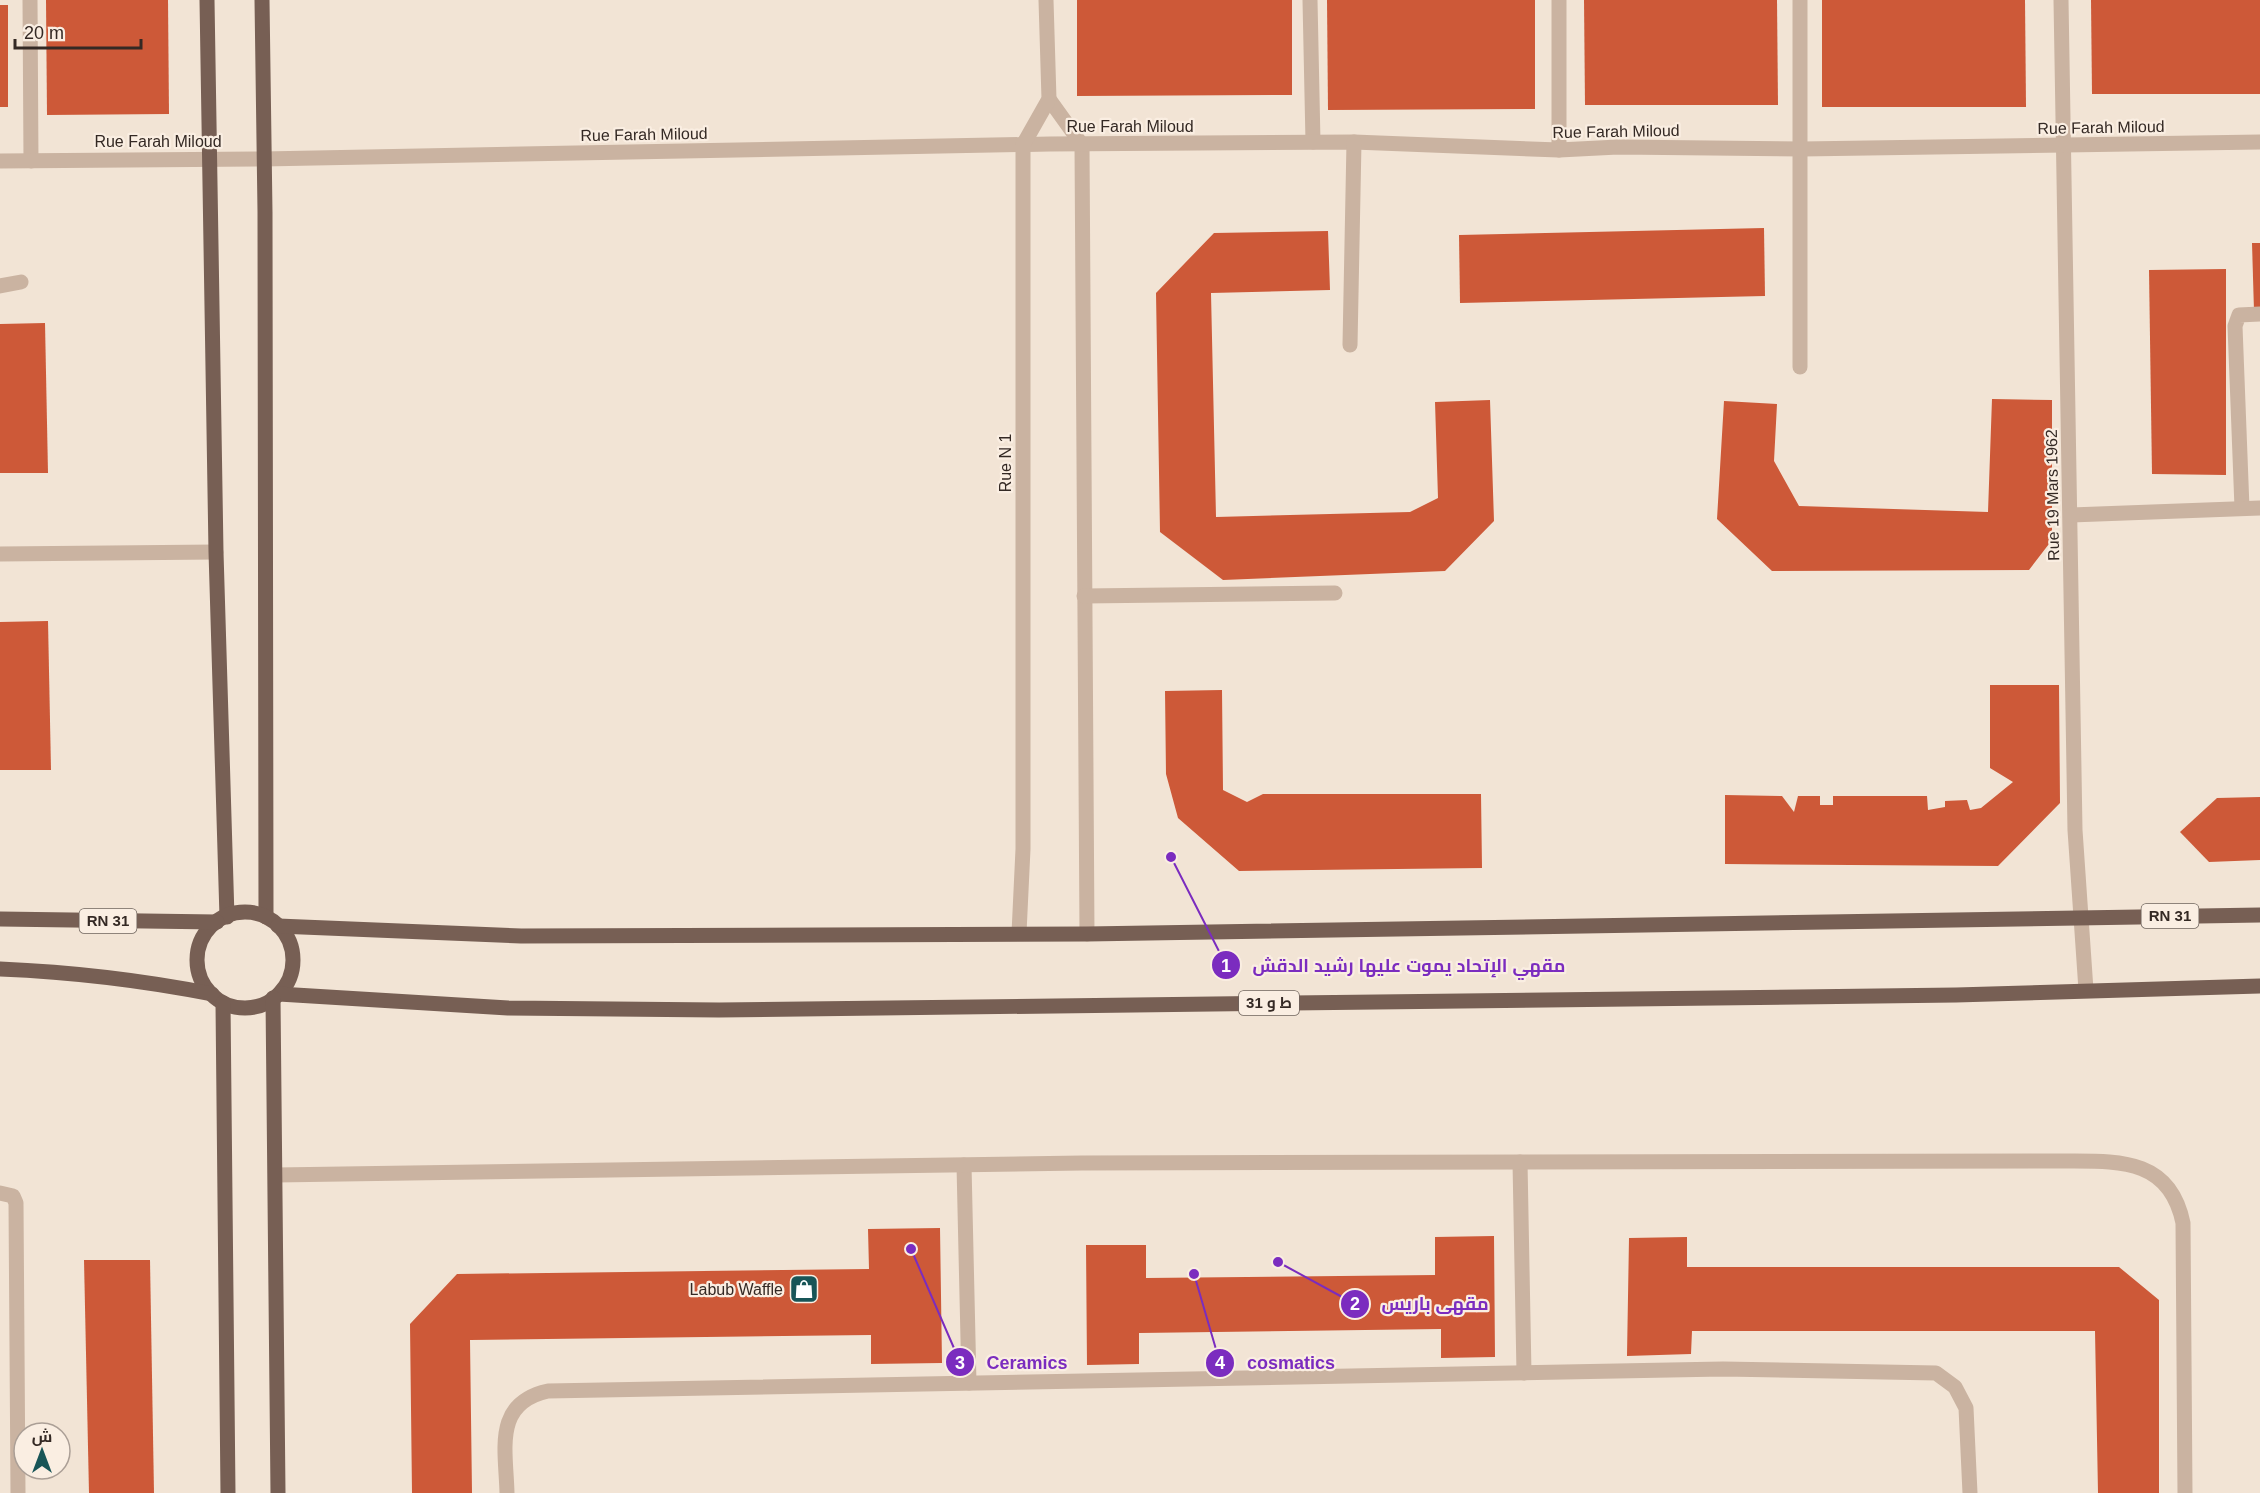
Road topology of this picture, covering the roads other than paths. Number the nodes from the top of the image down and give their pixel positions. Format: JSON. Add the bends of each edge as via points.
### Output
{"nodes":[{"id":1,"x":30,"y":0,"type":"edge"},
{"id":2,"x":207,"y":0,"type":"edge"},
{"id":3,"x":262,"y":0,"type":"edge"},
{"id":4,"x":1046,"y":0,"type":"edge"},
{"id":5,"x":1310,"y":0,"type":"edge"},
{"id":6,"x":1559,"y":0,"type":"edge"},
{"id":7,"x":1800,"y":0,"type":"edge"},
{"id":8,"x":2061,"y":0,"type":"edge"},
{"id":9,"x":1049,"y":99,"type":"junction"},
{"id":10,"x":1313,"y":142,"type":"junction"},
{"id":11,"x":1354,"y":142,"type":"junction"},
{"id":12,"x":2260,"y":142,"type":"edge"},
{"id":13,"x":1082,"y":144,"type":"junction"},
{"id":14,"x":1023,"y":145,"type":"junction"},
{"id":15,"x":2063,"y":146,"type":"junction"},
{"id":16,"x":1802,"y":149,"type":"junction"},
{"id":17,"x":1559,"y":150,"type":"junction"},
{"id":18,"x":210,"y":159,"type":"junction"},
{"id":19,"x":263,"y":159,"type":"junction"},
{"id":20,"x":0,"y":160,"type":"edge"},
{"id":21,"x":30,"y":161,"type":"junction"},
{"id":22,"x":21,"y":282,"type":"dead end"},
{"id":23,"x":0,"y":286,"type":"edge"},
{"id":24,"x":2260,"y":314,"type":"edge"},
{"id":25,"x":1350,"y":345,"type":"dead end"},
{"id":26,"x":1800,"y":367,"type":"dead end"},
{"id":27,"x":2242,"y":508,"type":"junction"},
{"id":28,"x":2260,"y":508,"type":"edge"},
{"id":29,"x":2071,"y":515,"type":"junction"},
{"id":30,"x":216,"y":552,"type":"junction"},
{"id":31,"x":0,"y":554,"type":"edge"},
{"id":32,"x":1335,"y":593,"type":"dead end"},
{"id":33,"x":1084,"y":596,"type":"junction"},
{"id":34,"x":2260,"y":915,"type":"edge"},
{"id":35,"x":2080,"y":917,"type":"junction"},
{"id":36,"x":0,"y":919,"type":"edge"},
{"id":37,"x":222,"y":919,"type":"junction"},
{"id":38,"x":272,"y":921,"type":"junction"},
{"id":39,"x":1019,"y":933,"type":"junction"},
{"id":40,"x":1087,"y":934,"type":"junction"},
{"id":41,"x":0,"y":969,"type":"edge"},
{"id":42,"x":2260,"y":986,"type":"edge"},
{"id":43,"x":2086,"y":990,"type":"junction"},
{"id":44,"x":276,"y":996,"type":"junction"},
{"id":45,"x":217,"y":998,"type":"junction"},
{"id":46,"x":1520,"y":1162,"type":"junction"},
{"id":47,"x":964,"y":1165,"type":"junction"},
{"id":48,"x":276,"y":1175,"type":"junction"},
{"id":49,"x":0,"y":1193,"type":"edge"},
{"id":50,"x":1524,"y":1373,"type":"junction"},
{"id":51,"x":969,"y":1383,"type":"junction"},
{"id":52,"x":18,"y":1493,"type":"edge"},
{"id":53,"x":228,"y":1493,"type":"edge"},
{"id":54,"x":278,"y":1493,"type":"edge"},
{"id":55,"x":507,"y":1493,"type":"edge"},
{"id":56,"x":1970,"y":1493,"type":"edge"},
{"id":57,"x":2185,"y":1493,"type":"edge"}],
"edges":[{"from":1,"to":21,"type":"street"},
{"from":2,"to":18,"type":"main road"},
{"from":3,"to":19,"type":"main road"},
{"from":4,"to":9,"type":"street"},
{"from":5,"to":10,"type":"street"},
{"from":6,"to":17,"type":"street"},
{"from":7,"to":16,"type":"street"},
{"from":8,"to":15,"type":"street","name":"Rue 19 Mars 1962"},
{"from":9,"to":13,"type":"street"},
{"from":9,"to":14,"type":"street","name":"Rue N 1"},
{"from":10,"to":11,"type":"street","name":"Rue Farah Miloud"},
{"from":10,"to":13,"type":"street","name":"Rue Farah Miloud"},
{"from":11,"to":17,"type":"street","name":"Rue Farah Miloud"},
{"from":11,"to":25,"type":"street"},
{"from":12,"to":15,"type":"street","name":"Rue Farah Miloud"},
{"from":13,"to":14,"type":"street","name":"Rue Farah Miloud"},
{"from":13,"to":33,"type":"street"},
{"from":14,"to":19,"type":"street","name":"Rue Farah Miloud"},
{"from":14,"to":39,"type":"street","name":"Rue N 1","via":[[1023,849]]},
{"from":15,"to":16,"type":"street","name":"Rue Farah Miloud"},
{"from":15,"to":29,"type":"street","name":"Rue 19 Mars 1962"},
{"from":16,"to":17,"type":"street","name":"Rue Farah Miloud"},
{"from":16,"to":26,"type":"street"},
{"from":18,"to":19,"type":"street","name":"Rue Farah Miloud"},
{"from":18,"to":21,"type":"street","name":"Rue Farah Miloud"},
{"from":18,"to":30,"type":"main road"},
{"from":19,"to":38,"type":"main road"},
{"from":20,"to":21,"type":"street","name":"Rue Farah Miloud"},
{"from":22,"to":23,"type":"street"},
{"from":24,"to":27,"type":"street","via":[[2239,315],[2235,326]]},
{"from":27,"to":28,"type":"street"},
{"from":27,"to":29,"type":"street"},
{"from":29,"to":35,"type":"street","name":"Rue 19 Mars 1962","via":[[2075,830]]},
{"from":30,"to":31,"type":"street"},
{"from":30,"to":37,"type":"main road"},
{"from":32,"to":33,"type":"street"},
{"from":33,"to":40,"type":"street"},
{"from":34,"to":35,"type":"main road","number":"RN 31"},
{"from":35,"to":40,"type":"main road","number":"RN 31"},
{"from":35,"to":43,"type":"street","name":"Rue 19 Mars 1962"},
{"from":36,"to":37,"type":"main road","number":"RN 31"},
{"from":37,"to":38,"type":"main road","via":[[236,913],[251,913]]},
{"from":37,"to":45,"type":"main road","via":[[202,940],[198,954],[202,982]]},
{"from":38,"to":39,"type":"main road","number":"RN 31","via":[[520,936]]},
{"from":38,"to":44,"type":"main road","via":[[288,938],[293,968]]},
{"from":39,"to":40,"type":"main road","number":"RN 31"},
{"from":41,"to":45,"type":"main road","via":[[147,981]]},
{"from":42,"to":43,"type":"main road","number":"ط و 31"},
{"from":43,"to":44,"type":"main road","number":"ط و 31","via":[[1956,995],[719,1010],[508,1008]]},
{"from":44,"to":45,"type":"main road","via":[[252,1008],[237,1008]]},
{"from":44,"to":48,"type":"main road"},
{"from":45,"to":53,"type":"main road"},
{"from":46,"to":47,"type":"street"},
{"from":46,"to":50,"type":"street"},
{"from":46,"to":57,"type":"street","via":[[2118,1161],[2145,1169],[2172,1194],[2183,1223]]},
{"from":47,"to":48,"type":"street"},
{"from":47,"to":51,"type":"street"},
{"from":48,"to":54,"type":"main road"},
{"from":49,"to":52,"type":"street","via":[[13,1196],[16,1203]]},
{"from":50,"to":51,"type":"street"},
{"from":50,"to":56,"type":"street","via":[[1723,1369],[1936,1373],[1955,1387],[1966,1408]]},
{"from":51,"to":55,"type":"street","via":[[559,1390],[535,1394],[520,1402],[508,1421]]}]}
